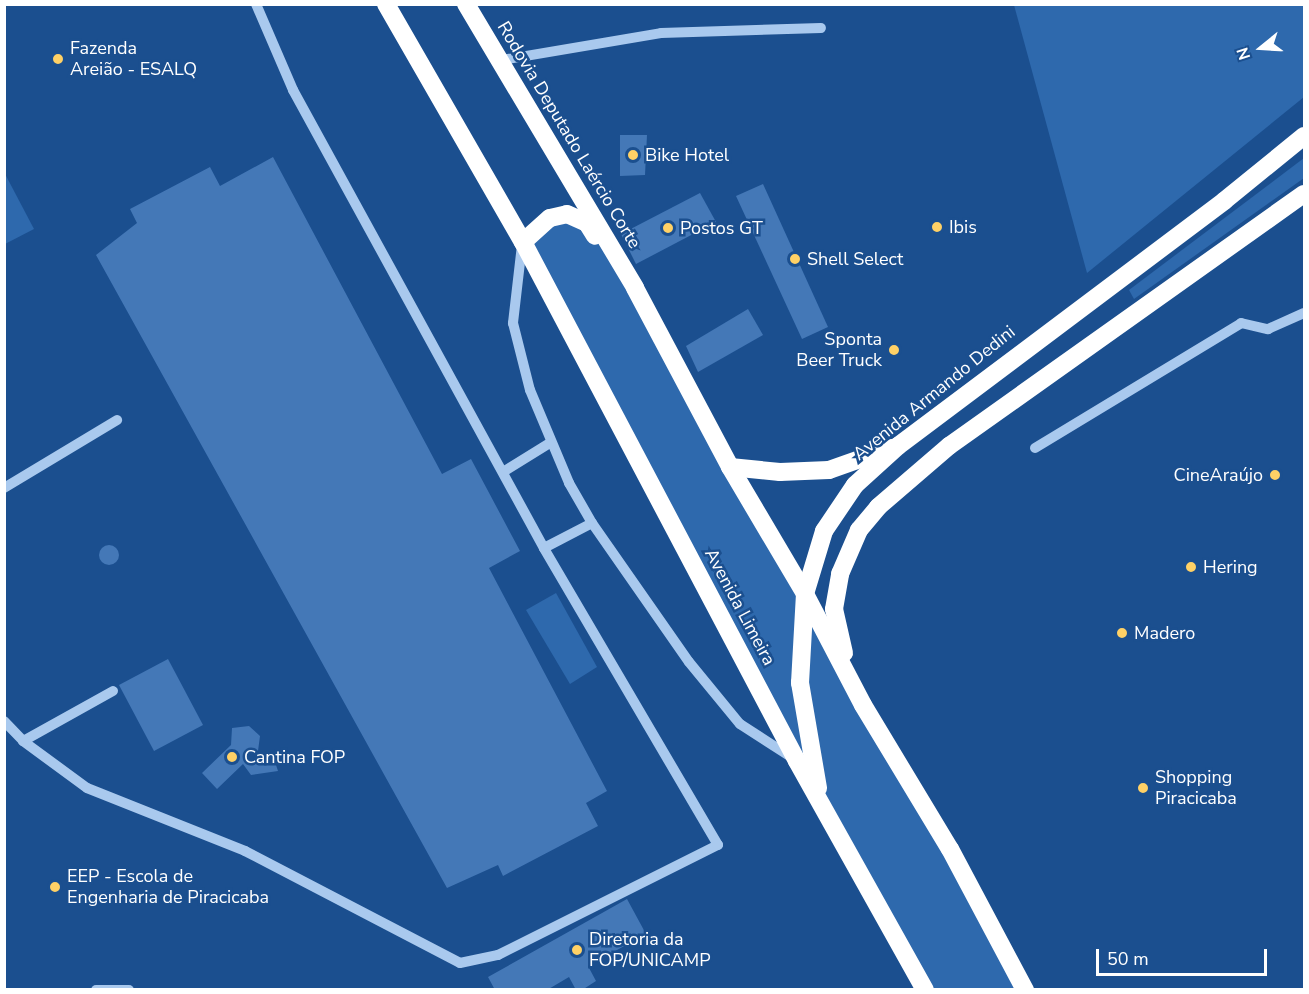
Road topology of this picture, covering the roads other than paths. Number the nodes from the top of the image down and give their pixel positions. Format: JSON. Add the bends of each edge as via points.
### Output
{"nodes":[{"id":1,"x":256,"y":4,"type":"edge"},
{"id":2,"x":386,"y":4,"type":"edge"},
{"id":3,"x":466,"y":4,"type":"edge"},
{"id":4,"x":821,"y":28,"type":"dead end"},
{"id":5,"x":502,"y":60,"type":"junction"},
{"id":6,"x":1305,"y":136,"type":"edge"},
{"id":7,"x":1305,"y":194,"type":"edge"},
{"id":8,"x":523,"y":242,"type":"junction"},
{"id":9,"x":635,"y":288,"type":"junction"},
{"id":10,"x":1305,"y":313,"type":"edge"},
{"id":11,"x":117,"y":420,"type":"dead end"},
{"id":12,"x":550,"y":443,"type":"junction"},
{"id":13,"x":898,"y":446,"type":"junction"},
{"id":14,"x":1035,"y":448,"type":"dead end"},
{"id":15,"x":730,"y":467,"type":"junction"},
{"id":16,"x":503,"y":472,"type":"junction"},
{"id":17,"x":4,"y":488,"type":"edge"},
{"id":18,"x":592,"y":523,"type":"junction"},
{"id":19,"x":544,"y":548,"type":"junction"},
{"id":20,"x":805,"y":594,"type":"junction"},
{"id":21,"x":113,"y":691,"type":"dead end"},
{"id":22,"x":863,"y":705,"type":"junction"},
{"id":23,"x":4,"y":722,"type":"edge"},
{"id":24,"x":23,"y":741,"type":"junction"},
{"id":25,"x":797,"y":761,"type":"junction"},
{"id":26,"x":820,"y":801,"type":"junction"},
{"id":27,"x":96,"y":990,"type":"edge"},
{"id":28,"x":129,"y":990,"type":"edge"},
{"id":29,"x":925,"y":990,"type":"edge"},
{"id":30,"x":1025,"y":990,"type":"edge"}],
"edges":[{"from":1,"to":16,"type":"street","via":[[293,90]]},
{"from":2,"to":8,"type":"highway"},
{"from":3,"to":5,"type":"highway","name":"Rodovia Deputado Laércio Corte"},
{"from":4,"to":5,"type":"street","via":[[661,33]]},
{"from":5,"to":9,"type":"highway","name":"Rodovia Deputado Laércio Corte"},
{"from":6,"to":13,"type":"highway","name":"Avenida Armando Dedini"},
{"from":7,"to":22,"type":"highway","via":[[949,446],[878,507],[859,530],[849,552],[840,574],[834,609],[839,637]]},
{"from":8,"to":9,"type":"highway","via":[[550,218],[567,214],[587,223],[608,260]]},
{"from":8,"to":12,"type":"street","via":[[513,323],[530,390]]},
{"from":8,"to":25,"type":"highway","name":"Avenida Limeira"},
{"from":9,"to":15,"type":"highway"},
{"from":10,"to":14,"type":"street","via":[[1268,329],[1240,323]]},
{"from":11,"to":17,"type":"street"},
{"from":12,"to":16,"type":"street"},
{"from":12,"to":18,"type":"street"},
{"from":13,"to":15,"type":"highway","via":[[828,470]]},
{"from":13,"to":20,"type":"highway","name":"Avenida Armando Dedini","via":[[855,485],[824,531]]},
{"from":15,"to":20,"type":"highway"},
{"from":16,"to":19,"type":"street"},
{"from":18,"to":19,"type":"street"},
{"from":18,"to":25,"type":"street","via":[[689,662],[740,724]]},
{"from":19,"to":24,"type":"street","via":[[718,845],[498,955],[460,963],[245,851],[87,788]]},
{"from":20,"to":22,"type":"highway"},
{"from":20,"to":26,"type":"highway","name":"Avenida Armando Dedini","via":[[800,683]]},
{"from":21,"to":24,"type":"street"},
{"from":22,"to":30,"type":"highway","via":[[950,849]]},
{"from":23,"to":24,"type":"street"},
{"from":25,"to":26,"type":"highway","name":"Avenida Limeira"},
{"from":26,"to":29,"type":"highway","name":"Avenida Limeira"},
{"from":27,"to":28,"type":"street"}]}
